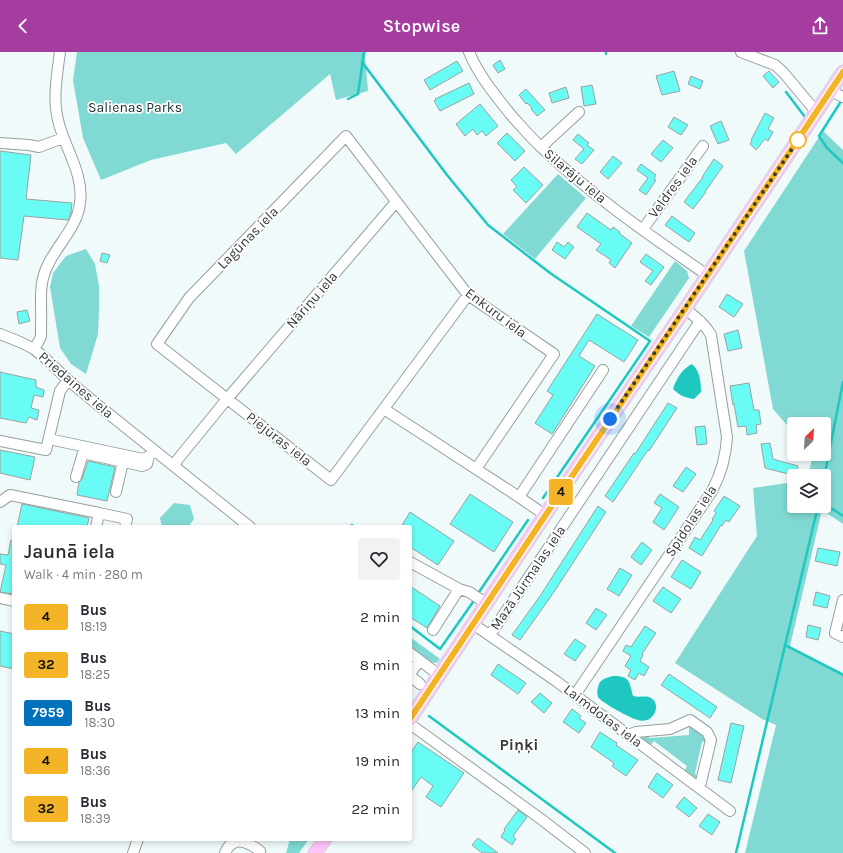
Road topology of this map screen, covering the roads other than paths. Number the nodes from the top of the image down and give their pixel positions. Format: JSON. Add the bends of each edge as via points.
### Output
{"nodes":[{"id":1,"x":60,"y":52,"type":"edge"},
{"id":2,"x":469,"y":52,"type":"edge"},
{"id":3,"x":741,"y":52,"type":"edge"},
{"id":4,"x":843,"y":72,"type":"edge"},
{"id":5,"x":831,"y":91,"type":"junction"},
{"id":6,"x":843,"y":97,"type":"edge"},
{"id":7,"x":817,"y":111,"type":"junction"},
{"id":8,"x":579,"y":112,"type":"dead end"},
{"id":9,"x":346,"y":136,"type":"joint"},
{"id":10,"x":63,"y":138,"type":"junction"},
{"id":11,"x":0,"y":143,"type":"edge"},
{"id":12,"x":703,"y":146,"type":"dead end"},
{"id":13,"x":541,"y":147,"type":"junction"},
{"id":14,"x":396,"y":202,"type":"junction"},
{"id":15,"x":643,"y":229,"type":"junction"},
{"id":16,"x":707,"y":275,"type":"junction"},
{"id":17,"x":468,"y":295,"type":"junction"},
{"id":18,"x":685,"y":309,"type":"junction"},
{"id":19,"x":700,"y":321,"type":"junction"},
{"id":20,"x":0,"y":334,"type":"edge"},
{"id":21,"x":157,"y":344,"type":"joint"},
{"id":22,"x":34,"y":349,"type":"junction"},
{"id":23,"x":603,"y":370,"type":"dead end"},
{"id":24,"x":68,"y":380,"type":"junction"},
{"id":25,"x":227,"y":399,"type":"junction"},
{"id":26,"x":384,"y":409,"type":"junction"},
{"id":27,"x":49,"y":439,"type":"junction"},
{"id":28,"x":0,"y":441,"type":"edge"},
{"id":29,"x":152,"y":453,"type":"junction"},
{"id":30,"x":123,"y":462,"type":"junction"},
{"id":31,"x":174,"y":466,"type":"junction"},
{"id":32,"x":476,"y":469,"type":"junction"},
{"id":33,"x":76,"y":478,"type":"dead end"},
{"id":34,"x":116,"y":492,"type":"dead end"},
{"id":35,"x":519,"y":496,"type":"junction"},
{"id":36,"x":0,"y":502,"type":"edge"},
{"id":37,"x":99,"y":513,"type":"junction"},
{"id":38,"x":545,"y":516,"type":"junction"},
{"id":39,"x":96,"y":525,"type":"edge"},
{"id":40,"x":126,"y":525,"type":"edge"},
{"id":41,"x":248,"y":525,"type":"edge"},
{"id":42,"x":412,"y":563,"type":"edge"},
{"id":43,"x":459,"y":589,"type":"junction"},
{"id":44,"x":0,"y":598,"type":"edge"},
{"id":45,"x":843,"y":600,"type":"edge"},
{"id":46,"x":12,"y":601,"type":"edge"},
{"id":47,"x":487,"y":604,"type":"junction"},
{"id":48,"x":473,"y":624,"type":"junction"},
{"id":49,"x":433,"y":630,"type":"dead end"},
{"id":50,"x":490,"y":636,"type":"junction"},
{"id":51,"x":843,"y":637,"type":"edge"},
{"id":52,"x":412,"y":656,"type":"edge"},
{"id":53,"x":419,"y":661,"type":"junction"},
{"id":54,"x":412,"y":672,"type":"edge"},
{"id":55,"x":439,"y":676,"type":"junction"},
{"id":56,"x":412,"y":677,"type":"edge"},
{"id":57,"x":420,"y":684,"type":"dead end"},
{"id":58,"x":575,"y":695,"type":"junction"},
{"id":59,"x":412,"y":716,"type":"edge"},
{"id":60,"x":412,"y":725,"type":"edge"},
{"id":61,"x":628,"y":735,"type":"junction"},
{"id":62,"x":698,"y":787,"type":"junction"},
{"id":63,"x":730,"y":811,"type":"dead end"},
{"id":64,"x":137,"y":841,"type":"edge"},
{"id":65,"x":324,"y":841,"type":"edge"},
{"id":66,"x":133,"y":853,"type":"edge"},
{"id":67,"x":224,"y":853,"type":"edge"},
{"id":68,"x":259,"y":853,"type":"edge"},
{"id":69,"x":315,"y":853,"type":"edge"},
{"id":70,"x":585,"y":853,"type":"edge"}],
"edges":[{"from":1,"to":10,"type":"street","name":"Priedaines iela","via":[[55,100]]},
{"from":2,"to":13,"type":"street","name":"Silarāju iela","via":[[487,85]]},
{"from":3,"to":7,"type":"street","via":[[775,65]]},
{"from":4,"to":5,"type":"main road"},
{"from":5,"to":6,"type":"street"},
{"from":5,"to":7,"type":"main road"},
{"from":7,"to":16,"type":"main road"},
{"from":8,"to":13,"type":"street"},
{"from":9,"to":14,"type":"street","name":"Enkuru iela"},
{"from":9,"to":21,"type":"street","name":"Lagūnas iela","via":[[189,298]]},
{"from":10,"to":11,"type":"street","via":[[39,146]]},
{"from":10,"to":22,"type":"street","name":"Priedaines iela","via":[[78,177],[81,189],[80,202],[73,225],[52,257],[42,280],[41,336]]},
{"from":12,"to":15,"type":"street","name":"Veldres iela"},
{"from":13,"to":15,"type":"street","name":"Silarāju iela","via":[[586,186]]},
{"from":14,"to":17,"type":"street","name":"Enkuru iela"},
{"from":14,"to":25,"type":"street","name":"Nāriņu iela"},
{"from":15,"to":16,"type":"street","name":"Silarāju iela"},
{"from":16,"to":18,"type":"main road"},
{"from":17,"to":26,"type":"street","name":"Piejūras iela"},
{"from":17,"to":32,"type":"street","name":"Enkuru iela","via":[[554,354]]},
{"from":18,"to":19,"type":"street","name":"Spīdolas iela"},
{"from":18,"to":38,"type":"main road"},
{"from":19,"to":50,"type":"street","name":"Mazā Jūrmalas iela"},
{"from":19,"to":58,"type":"street","name":"Spīdolas iela","via":[[711,335],[727,437],[726,452],[717,482]]},
{"from":20,"to":22,"type":"street"},
{"from":21,"to":25,"type":"street","name":"Piejūras iela"},
{"from":22,"to":24,"type":"street","name":"Priedaines iela"},
{"from":23,"to":35,"type":"street"},
{"from":24,"to":27,"type":"street","via":[[60,390]]},
{"from":24,"to":29,"type":"street","name":"Priedaines iela"},
{"from":25,"to":26,"type":"street","name":"Piejūras iela","via":[[331,480]]},
{"from":25,"to":31,"type":"street","name":"Nāriņu iela"},
{"from":26,"to":32,"type":"street"},
{"from":27,"to":28,"type":"street","via":[[46,450]]},
{"from":27,"to":29,"type":"street","via":[[143,459]]},
{"from":29,"to":30,"type":"street","via":[[147,464],[142,466]]},
{"from":29,"to":31,"type":"street","name":"Priedaines iela"},
{"from":30,"to":33,"type":"street","via":[[83,453]]},
{"from":30,"to":34,"type":"street"},
{"from":31,"to":41,"type":"street","name":"Priedaines iela"},
{"from":32,"to":35,"type":"street"},
{"from":35,"to":38,"type":"street"},
{"from":36,"to":37,"type":"street","via":[[10,495]]},
{"from":37,"to":39,"type":"street"},
{"from":37,"to":40,"type":"street","via":[[127,519]]},
{"from":38,"to":47,"type":"main road"},
{"from":42,"to":43,"type":"street"},
{"from":43,"to":47,"type":"street","via":[[469,592]]},
{"from":43,"to":49,"type":"street"},
{"from":44,"to":46,"type":"street"},
{"from":45,"to":51,"type":"street","via":[[835,633]]},
{"from":47,"to":48,"type":"main road"},
{"from":48,"to":50,"type":"street","name":"Laimdotas iela"},
{"from":48,"to":55,"type":"main road"},
{"from":50,"to":58,"type":"street","name":"Laimdotas iela"},
{"from":52,"to":53,"type":"street"},
{"from":53,"to":54,"type":"street"},
{"from":53,"to":55,"type":"street"},
{"from":55,"to":59,"type":"main road"},
{"from":56,"to":57,"type":"street"},
{"from":58,"to":61,"type":"street","name":"Laimdotas iela"},
{"from":60,"to":70,"type":"street"},
{"from":61,"to":62,"type":"street","name":"Laimdotas iela"},
{"from":61,"to":62,"type":"street","via":[[670,729],[690,720],[707,732],[711,740]]},
{"from":62,"to":63,"type":"street","name":"Laimdotas iela"},
{"from":64,"to":66,"type":"street"},
{"from":65,"to":69,"type":"main road"},
{"from":67,"to":68,"type":"street","via":[[234,842],[242,841],[260,851]]}]}
